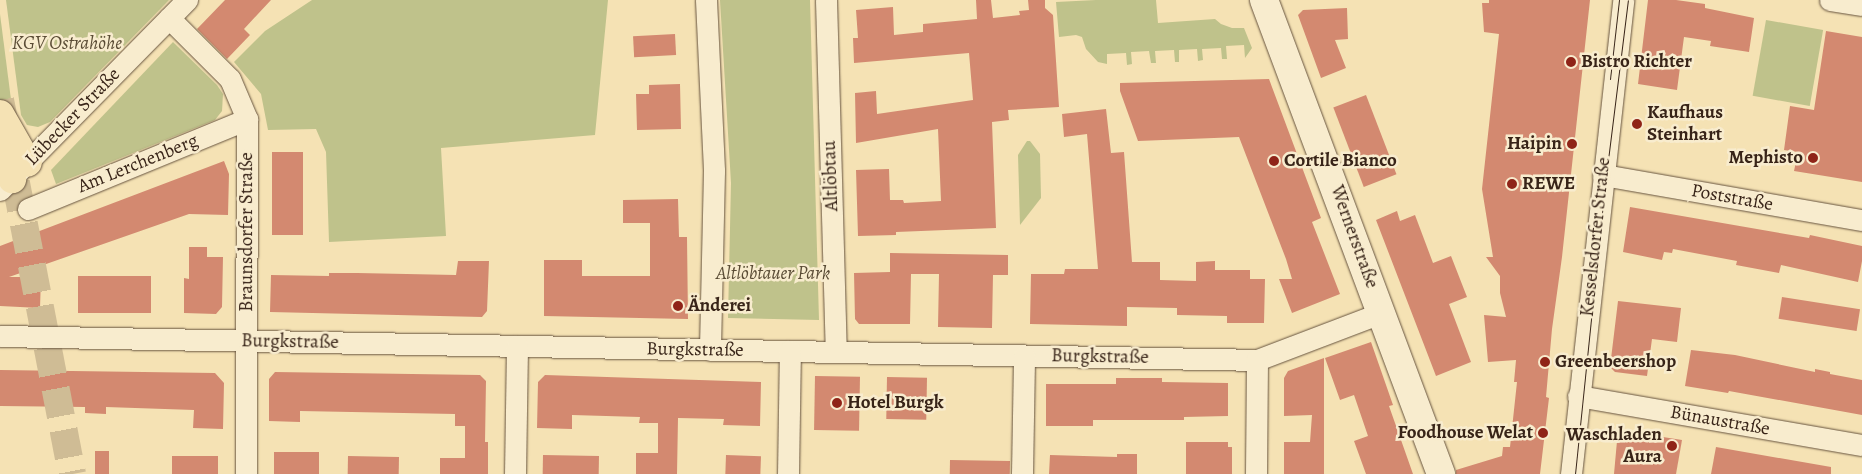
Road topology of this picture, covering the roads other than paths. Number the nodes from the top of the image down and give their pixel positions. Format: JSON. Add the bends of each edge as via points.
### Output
{"nodes":[{"id":1,"x":187,"y":0,"type":"edge"},
{"id":2,"x":706,"y":0,"type":"edge"},
{"id":3,"x":826,"y":0,"type":"edge"},
{"id":4,"x":1264,"y":0,"type":"edge"},
{"id":5,"x":1623,"y":0,"type":"edge"},
{"id":6,"x":1830,"y":0,"type":"edge"},
{"id":7,"x":1862,"y":6,"type":"edge"},
{"id":8,"x":169,"y":18,"type":"junction"},
{"id":9,"x":0,"y":114,"type":"edge"},
{"id":10,"x":247,"y":119,"type":"junction"},
{"id":11,"x":0,"y":154,"type":"edge"},
{"id":12,"x":1603,"y":175,"type":"junction"},
{"id":13,"x":13,"y":177,"type":"edge"},
{"id":14,"x":28,"y":209,"type":"dead end"},
{"id":15,"x":1862,"y":220,"type":"edge"},
{"id":16,"x":1381,"y":313,"type":"junction"},
{"id":17,"x":0,"y":336,"type":"edge"},
{"id":18,"x":246,"y":341,"type":"junction"},
{"id":19,"x":516,"y":346,"type":"junction"},
{"id":20,"x":710,"y":350,"type":"junction"},
{"id":21,"x":790,"y":352,"type":"junction"},
{"id":22,"x":836,"y":352,"type":"junction"},
{"id":23,"x":1024,"y":356,"type":"junction"},
{"id":24,"x":1257,"y":360,"type":"junction"},
{"id":25,"x":1578,"y":396,"type":"junction"},
{"id":26,"x":1862,"y":445,"type":"edge"},
{"id":27,"x":246,"y":474,"type":"edge"},
{"id":28,"x":515,"y":474,"type":"edge"},
{"id":29,"x":788,"y":474,"type":"edge"},
{"id":30,"x":1022,"y":474,"type":"edge"},
{"id":31,"x":1256,"y":474,"type":"edge"},
{"id":32,"x":1441,"y":474,"type":"edge"},
{"id":33,"x":1571,"y":474,"type":"edge"}],
"edges":[{"from":1,"to":8,"type":"street","name":"Lübecker Straße"},
{"from":2,"to":20,"type":"street","via":[[714,171]]},
{"from":3,"to":22,"type":"street","name":"Altlöbtau"},
{"from":4,"to":16,"type":"street","name":"Wernerstraße"},
{"from":5,"to":12,"type":"street","name":"Kesselsdorfer Straße"},
{"from":6,"to":7,"type":"street"},
{"from":8,"to":10,"type":"street","name":"Braunsdorfer Straße","via":[[230,79]]},
{"from":8,"to":13,"type":"street","name":"Lübecker Straße"},
{"from":9,"to":13,"type":"main road"},
{"from":10,"to":14,"type":"street","name":"Am Lerchenberg"},
{"from":10,"to":18,"type":"street","name":"Braunsdorfer Straße"},
{"from":11,"to":13,"type":"main road"},
{"from":12,"to":15,"type":"street","name":"Poststraße"},
{"from":12,"to":25,"type":"street","name":"Kesselsdorfer Straße"},
{"from":16,"to":24,"type":"street","name":"Burgkstraße"},
{"from":16,"to":32,"type":"street","name":"Wernerstraße"},
{"from":17,"to":18,"type":"street","name":"Burgkstraße"},
{"from":18,"to":19,"type":"street","name":"Burgkstraße"},
{"from":18,"to":27,"type":"street","name":"Braunsdorfer Straße"},
{"from":19,"to":20,"type":"street","name":"Burgkstraße"},
{"from":19,"to":28,"type":"street"},
{"from":20,"to":21,"type":"street","name":"Burgkstraße"},
{"from":21,"to":22,"type":"street","name":"Burgkstraße"},
{"from":21,"to":29,"type":"street"},
{"from":22,"to":23,"type":"street","name":"Burgkstraße"},
{"from":23,"to":24,"type":"street","name":"Burgkstraße"},
{"from":23,"to":30,"type":"street"},
{"from":24,"to":31,"type":"street"},
{"from":25,"to":26,"type":"street","name":"Bünaustraße"},
{"from":25,"to":33,"type":"street","name":"Kesselsdorfer Straße"}]}
